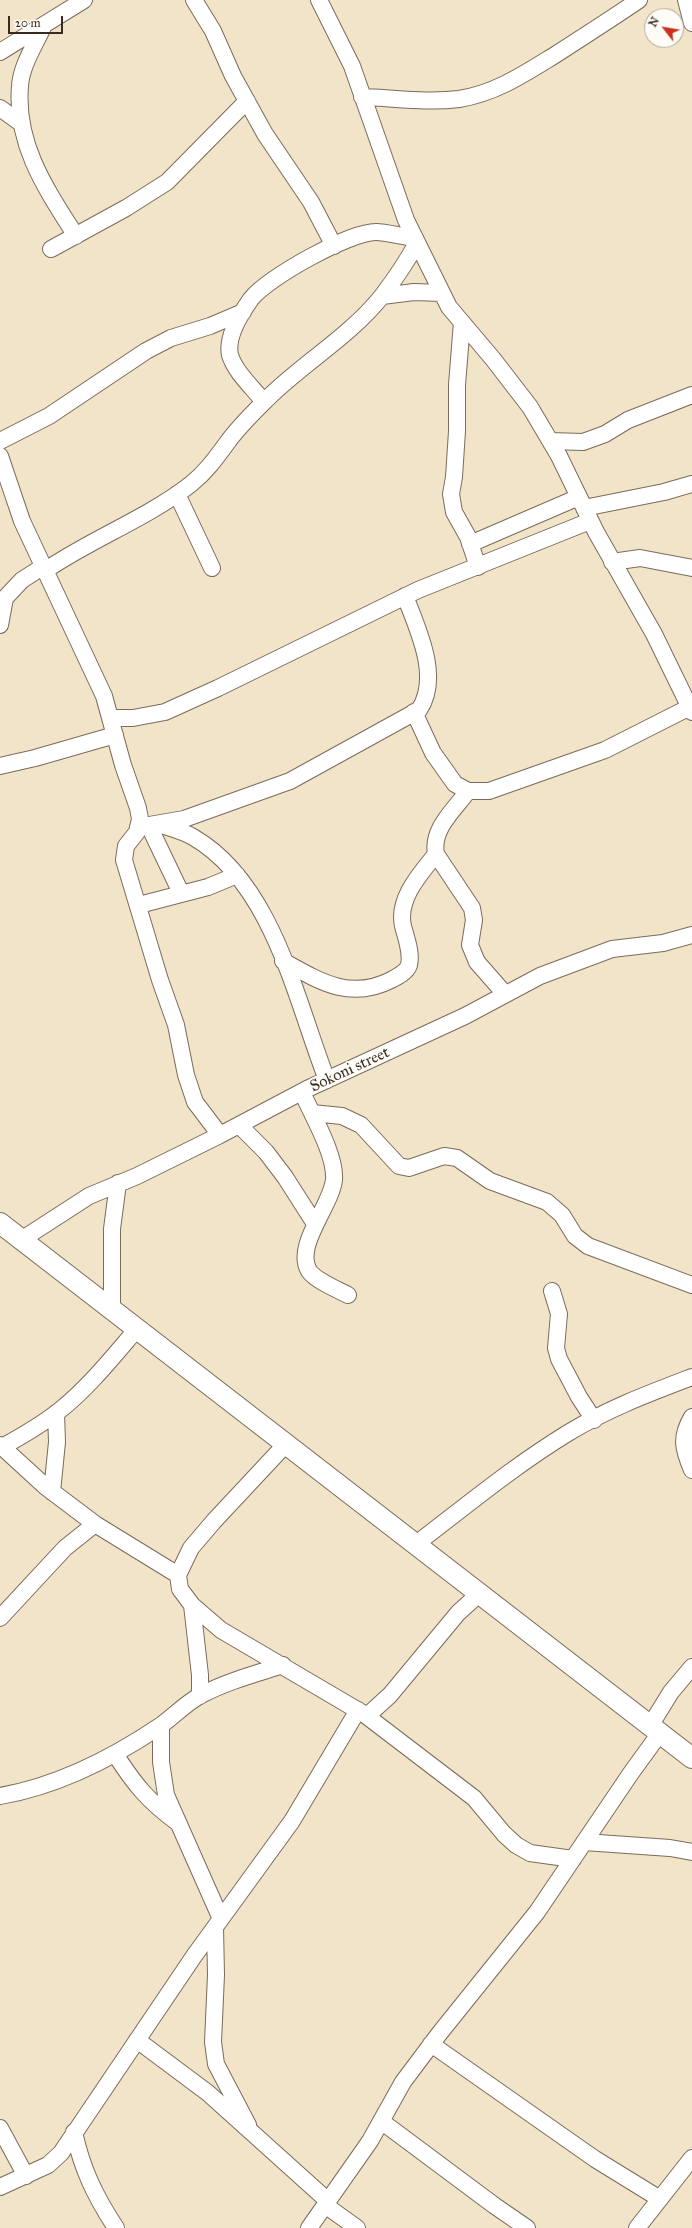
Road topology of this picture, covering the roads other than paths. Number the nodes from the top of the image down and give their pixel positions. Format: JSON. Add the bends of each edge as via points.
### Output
{"nodes":[{"id":1,"x":84,"y":0,"type":"edge"},
{"id":2,"x":194,"y":0,"type":"edge"},
{"id":3,"x":319,"y":0,"type":"edge"},
{"id":4,"x":639,"y":0,"type":"edge"},
{"id":5,"x":686,"y":0,"type":"edge"},
{"id":6,"x":692,"y":23,"type":"edge"},
{"id":7,"x":43,"y":27,"type":"junction"},
{"id":8,"x":0,"y":52,"type":"edge"},
{"id":9,"x":362,"y":97,"type":"junction"},
{"id":10,"x":247,"y":101,"type":"junction"},
{"id":11,"x":0,"y":108,"type":"edge"},
{"id":12,"x":22,"y":124,"type":"junction"},
{"id":13,"x":76,"y":236,"type":"junction"},
{"id":14,"x":416,"y":240,"type":"junction"},
{"id":15,"x":334,"y":246,"type":"junction"},
{"id":16,"x":51,"y":249,"type":"dead end"},
{"id":17,"x":442,"y":293,"type":"junction"},
{"id":18,"x":382,"y":296,"type":"junction"},
{"id":19,"x":243,"y":312,"type":"junction"},
{"id":20,"x":462,"y":322,"type":"junction"},
{"id":21,"x":692,"y":395,"type":"edge"},
{"id":22,"x":264,"y":402,"type":"junction"},
{"id":23,"x":0,"y":441,"type":"edge"},
{"id":24,"x":550,"y":441,"type":"junction"},
{"id":25,"x":1,"y":459,"type":"edge"},
{"id":26,"x":692,"y":484,"type":"edge"},
{"id":27,"x":177,"y":494,"type":"junction"},
{"id":28,"x":584,"y":509,"type":"junction"},
{"id":29,"x":470,"y":544,"type":"junction"},
{"id":30,"x":612,"y":562,"type":"junction"},
{"id":31,"x":478,"y":567,"type":"junction"},
{"id":32,"x":45,"y":568,"type":"junction"},
{"id":33,"x":212,"y":568,"type":"dead end"},
{"id":34,"x":692,"y":568,"type":"edge"},
{"id":35,"x":405,"y":596,"type":"junction"},
{"id":36,"x":0,"y":625,"type":"edge"},
{"id":37,"x":691,"y":709,"type":"edge"},
{"id":38,"x":414,"y":712,"type":"junction"},
{"id":39,"x":110,"y":718,"type":"junction"},
{"id":40,"x":115,"y":735,"type":"junction"},
{"id":41,"x":0,"y":766,"type":"edge"},
{"id":42,"x":468,"y":791,"type":"junction"},
{"id":43,"x":149,"y":826,"type":"junction"},
{"id":44,"x":436,"y":854,"type":"junction"},
{"id":45,"x":237,"y":876,"type":"junction"},
{"id":46,"x":181,"y":893,"type":"junction"},
{"id":47,"x":139,"y":905,"type":"junction"},
{"id":48,"x":692,"y":935,"type":"edge"},
{"id":49,"x":283,"y":961,"type":"junction"},
{"id":50,"x":505,"y":994,"type":"junction"},
{"id":51,"x":327,"y":1080,"type":"junction"},
{"id":52,"x":302,"y":1092,"type":"junction"},
{"id":53,"x":312,"y":1113,"type":"junction"},
{"id":54,"x":239,"y":1125,"type":"junction"},
{"id":55,"x":220,"y":1135,"type":"junction"},
{"id":56,"x":118,"y":1183,"type":"junction"},
{"id":57,"x":0,"y":1223,"type":"edge"},
{"id":58,"x":315,"y":1224,"type":"junction"},
{"id":59,"x":21,"y":1240,"type":"junction"},
{"id":60,"x":690,"y":1289,"type":"edge"},
{"id":61,"x":552,"y":1291,"type":"dead end"},
{"id":62,"x":348,"y":1295,"type":"dead end"},
{"id":63,"x":112,"y":1312,"type":"junction"},
{"id":64,"x":136,"y":1330,"type":"junction"},
{"id":65,"x":692,"y":1377,"type":"edge"},
{"id":66,"x":56,"y":1413,"type":"junction"},
{"id":67,"x":692,"y":1417,"type":"edge"},
{"id":68,"x":594,"y":1420,"type":"junction"},
{"id":69,"x":285,"y":1445,"type":"junction"},
{"id":70,"x":1,"y":1446,"type":"edge"},
{"id":71,"x":692,"y":1470,"type":"edge"},
{"id":72,"x":52,"y":1492,"type":"junction"},
{"id":73,"x":95,"y":1524,"type":"junction"},
{"id":74,"x":416,"y":1544,"type":"junction"},
{"id":75,"x":178,"y":1575,"type":"junction"},
{"id":76,"x":480,"y":1593,"type":"junction"},
{"id":77,"x":192,"y":1605,"type":"junction"},
{"id":78,"x":0,"y":1618,"type":"edge"},
{"id":79,"x":283,"y":1665,"type":"junction"},
{"id":80,"x":692,"y":1667,"type":"edge"},
{"id":81,"x":200,"y":1696,"type":"junction"},
{"id":82,"x":363,"y":1713,"type":"junction"},
{"id":83,"x":161,"y":1725,"type":"junction"},
{"id":84,"x":655,"y":1730,"type":"junction"},
{"id":85,"x":115,"y":1754,"type":"junction"},
{"id":86,"x":692,"y":1758,"type":"edge"},
{"id":87,"x":0,"y":1796,"type":"edge"},
{"id":88,"x":179,"y":1823,"type":"junction"},
{"id":89,"x":584,"y":1842,"type":"junction"},
{"id":90,"x":692,"y":1852,"type":"edge"},
{"id":91,"x":573,"y":1859,"type":"junction"},
{"id":92,"x":218,"y":1923,"type":"junction"},
{"id":93,"x":137,"y":2040,"type":"junction"},
{"id":94,"x":431,"y":2044,"type":"junction"},
{"id":95,"x":381,"y":2121,"type":"junction"},
{"id":96,"x":0,"y":2128,"type":"edge"},
{"id":97,"x":74,"y":2132,"type":"junction"},
{"id":98,"x":252,"y":2132,"type":"junction"},
{"id":99,"x":690,"y":2165,"type":"edge"},
{"id":100,"x":26,"y":2176,"type":"junction"},
{"id":101,"x":0,"y":2187,"type":"edge"},
{"id":102,"x":660,"y":2199,"type":"junction"},
{"id":103,"x":327,"y":2203,"type":"junction"},
{"id":104,"x":116,"y":2228,"type":"edge"},
{"id":105,"x":310,"y":2228,"type":"edge"},
{"id":106,"x":357,"y":2228,"type":"edge"},
{"id":107,"x":527,"y":2228,"type":"edge"},
{"id":108,"x":637,"y":2228,"type":"edge"}],
"edges":[{"from":1,"to":7,"type":"street"},
{"from":2,"to":10,"type":"street","via":[[213,31]]},
{"from":3,"to":9,"type":"street","via":[[352,66]]},
{"from":4,"to":9,"type":"street","via":[[605,24],[491,92],[460,99],[429,101]]},
{"from":5,"to":6,"type":"street"},
{"from":7,"to":8,"type":"street"},
{"from":7,"to":12,"type":"street","via":[[20,86]]},
{"from":9,"to":14,"type":"street","via":[[384,162]]},
{"from":10,"to":13,"type":"street","via":[[167,182]]},
{"from":10,"to":15,"type":"street","via":[[265,134],[311,202]]},
{"from":11,"to":12,"type":"street"},
{"from":12,"to":13,"type":"street","via":[[31,160],[48,193]]},
{"from":13,"to":16,"type":"street"},
{"from":14,"to":15,"type":"street","via":[[376,232],[351,238]]},
{"from":14,"to":17,"type":"street"},
{"from":14,"to":18,"type":"street"},
{"from":15,"to":19,"type":"street","via":[[280,275],[251,298]]},
{"from":17,"to":18,"type":"street","via":[[414,292]]},
{"from":17,"to":20,"type":"street","via":[[449,307]]},
{"from":18,"to":22,"type":"street"},
{"from":19,"to":22,"type":"street","via":[[231,337],[230,355]]},
{"from":19,"to":23,"type":"street","via":[[171,338],[146,351],[49,416]]},
{"from":20,"to":24,"type":"street","via":[[530,407]]},
{"from":20,"to":29,"type":"street","via":[[451,494],[454,512]]},
{"from":21,"to":24,"type":"street","via":[[628,420],[605,434],[583,442]]},
{"from":22,"to":27,"type":"street","via":[[207,470]]},
{"from":24,"to":28,"type":"street"},
{"from":25,"to":32,"type":"street","via":[[22,520]]},
{"from":26,"to":28,"type":"street"},
{"from":27,"to":32,"type":"street","via":[[146,515]]},
{"from":27,"to":33,"type":"street"},
{"from":28,"to":29,"type":"street"},
{"from":28,"to":30,"type":"street"},
{"from":28,"to":31,"type":"street"},
{"from":29,"to":31,"type":"street"},
{"from":30,"to":34,"type":"street","via":[[640,558]]},
{"from":30,"to":37,"type":"street","via":[[654,634]]},
{"from":31,"to":35,"type":"street"},
{"from":32,"to":36,"type":"street","via":[[22,580],[5,598]]},
{"from":32,"to":39,"type":"street","via":[[104,696]]},
{"from":35,"to":38,"type":"street","via":[[418,630],[427,667],[428,691],[419,710]]},
{"from":35,"to":39,"type":"street","via":[[164,712],[133,718]]},
{"from":37,"to":42,"type":"street","via":[[605,750],[489,791]]},
{"from":38,"to":42,"type":"street","via":[[446,774],[455,784]]},
{"from":38,"to":43,"type":"street","via":[[290,781],[184,819]]},
{"from":39,"to":40,"type":"street"},
{"from":40,"to":41,"type":"street"},
{"from":40,"to":43,"type":"street","via":[[138,808]]},
{"from":42,"to":44,"type":"street","via":[[438,830],[434,844]]},
{"from":43,"to":45,"type":"street","via":[[193,837],[219,856]]},
{"from":43,"to":46,"type":"street"},
{"from":43,"to":47,"type":"street","via":[[137,832],[126,846],[124,860]]},
{"from":44,"to":49,"type":"street","via":[[409,892],[403,905],[403,923],[410,957],[409,967],[399,976],[387,983],[347,990],[330,985]]},
{"from":44,"to":50,"type":"street","via":[[472,908],[474,920],[470,945],[477,962]]},
{"from":45,"to":46,"type":"street","via":[[208,887]]},
{"from":45,"to":49,"type":"street","via":[[258,903]]},
{"from":46,"to":47,"type":"street"},
{"from":47,"to":55,"type":"street","via":[[164,994],[176,1025],[186,1075],[195,1102]]},
{"from":48,"to":50,"type":"street","name":"Sokoni street","via":[[663,943],[612,949],[540,976]]},
{"from":49,"to":51,"type":"street"},
{"from":50,"to":51,"type":"street","name":"Sokoni street","via":[[465,1016]]},
{"from":51,"to":52,"type":"street","name":"Sokoni street"},
{"from":52,"to":53,"type":"street"},
{"from":52,"to":54,"type":"street","name":"Sokoni street"},
{"from":53,"to":58,"type":"street","via":[[326,1147],[334,1180]]},
{"from":53,"to":60,"type":"street","via":[[342,1116],[361,1125],[399,1166],[409,1168],[444,1156],[457,1158],[490,1181],[547,1202],[562,1215],[575,1236],[588,1246],[653,1269]]},
{"from":54,"to":55,"type":"street","name":"Sokoni street"},
{"from":54,"to":58,"type":"street","via":[[266,1152]]},
{"from":55,"to":56,"type":"street","name":"Sokoni street"},
{"from":56,"to":59,"type":"street","name":"Sokoni street","via":[[89,1196]]},
{"from":56,"to":63,"type":"street","via":[[112,1229]]},
{"from":57,"to":59,"type":"street"},
{"from":58,"to":62,"type":"street","via":[[305,1256],[310,1272]]},
{"from":59,"to":63,"type":"street"},
{"from":61,"to":68,"type":"street","via":[[559,1314],[556,1348],[559,1359]]},
{"from":63,"to":64,"type":"street"},
{"from":64,"to":66,"type":"street","via":[[104,1368]]},
{"from":64,"to":69,"type":"street"},
{"from":65,"to":68,"type":"street","via":[[624,1403]]},
{"from":66,"to":70,"type":"street"},
{"from":66,"to":72,"type":"street","via":[[57,1442]]},
{"from":67,"to":71,"type":"street","via":[[685,1428],[683,1441]]},
{"from":68,"to":74,"type":"street","via":[[568,1433],[504,1477]]},
{"from":69,"to":74,"type":"street"},
{"from":69,"to":75,"type":"street","via":[[191,1548]]},
{"from":70,"to":72,"type":"street"},
{"from":72,"to":73,"type":"street"},
{"from":73,"to":75,"type":"street"},
{"from":73,"to":78,"type":"street","via":[[66,1548]]},
{"from":74,"to":76,"type":"street"},
{"from":75,"to":77,"type":"street","via":[[180,1589]]},
{"from":76,"to":82,"type":"street","via":[[458,1613],[390,1694]]},
{"from":76,"to":84,"type":"street"},
{"from":77,"to":79,"type":"street","via":[[221,1630]]},
{"from":77,"to":81,"type":"street"},
{"from":79,"to":81,"type":"street","via":[[238,1678]]},
{"from":79,"to":82,"type":"street"},
{"from":80,"to":84,"type":"street","via":[[671,1692]]},
{"from":81,"to":83,"type":"street"},
{"from":82,"to":91,"type":"street","via":[[474,1798],[516,1845],[530,1853]]},
{"from":82,"to":92,"type":"street","via":[[292,1821]]},
{"from":83,"to":85,"type":"street"},
{"from":83,"to":88,"type":"street","via":[[161,1762],[166,1795]]},
{"from":84,"to":86,"type":"street"},
{"from":84,"to":89,"type":"street"},
{"from":85,"to":87,"type":"street","via":[[83,1771],[23,1792]]},
{"from":85,"to":88,"type":"street","via":[[139,1790],[156,1807]]},
{"from":88,"to":92,"type":"street"},
{"from":89,"to":90,"type":"street"},
{"from":89,"to":91,"type":"street"},
{"from":91,"to":94,"type":"street","via":[[538,1912]]},
{"from":92,"to":93,"type":"street"},
{"from":92,"to":98,"type":"street","via":[[213,2042],[216,2064]]},
{"from":93,"to":97,"type":"street"},
{"from":93,"to":98,"type":"street","via":[[208,2093]]},
{"from":94,"to":95,"type":"street","via":[[403,2082]]},
{"from":94,"to":102,"type":"street","via":[[595,2159]]},
{"from":95,"to":103,"type":"street"},
{"from":95,"to":107,"type":"street"},
{"from":96,"to":100,"type":"street"},
{"from":97,"to":100,"type":"street","via":[[61,2153],[48,2165]]},
{"from":97,"to":104,"type":"street","via":[[88,2181]]},
{"from":98,"to":103,"type":"street"},
{"from":99,"to":102,"type":"street"},
{"from":100,"to":101,"type":"street"},
{"from":102,"to":108,"type":"street"},
{"from":103,"to":105,"type":"street"},
{"from":103,"to":106,"type":"street"}]}
